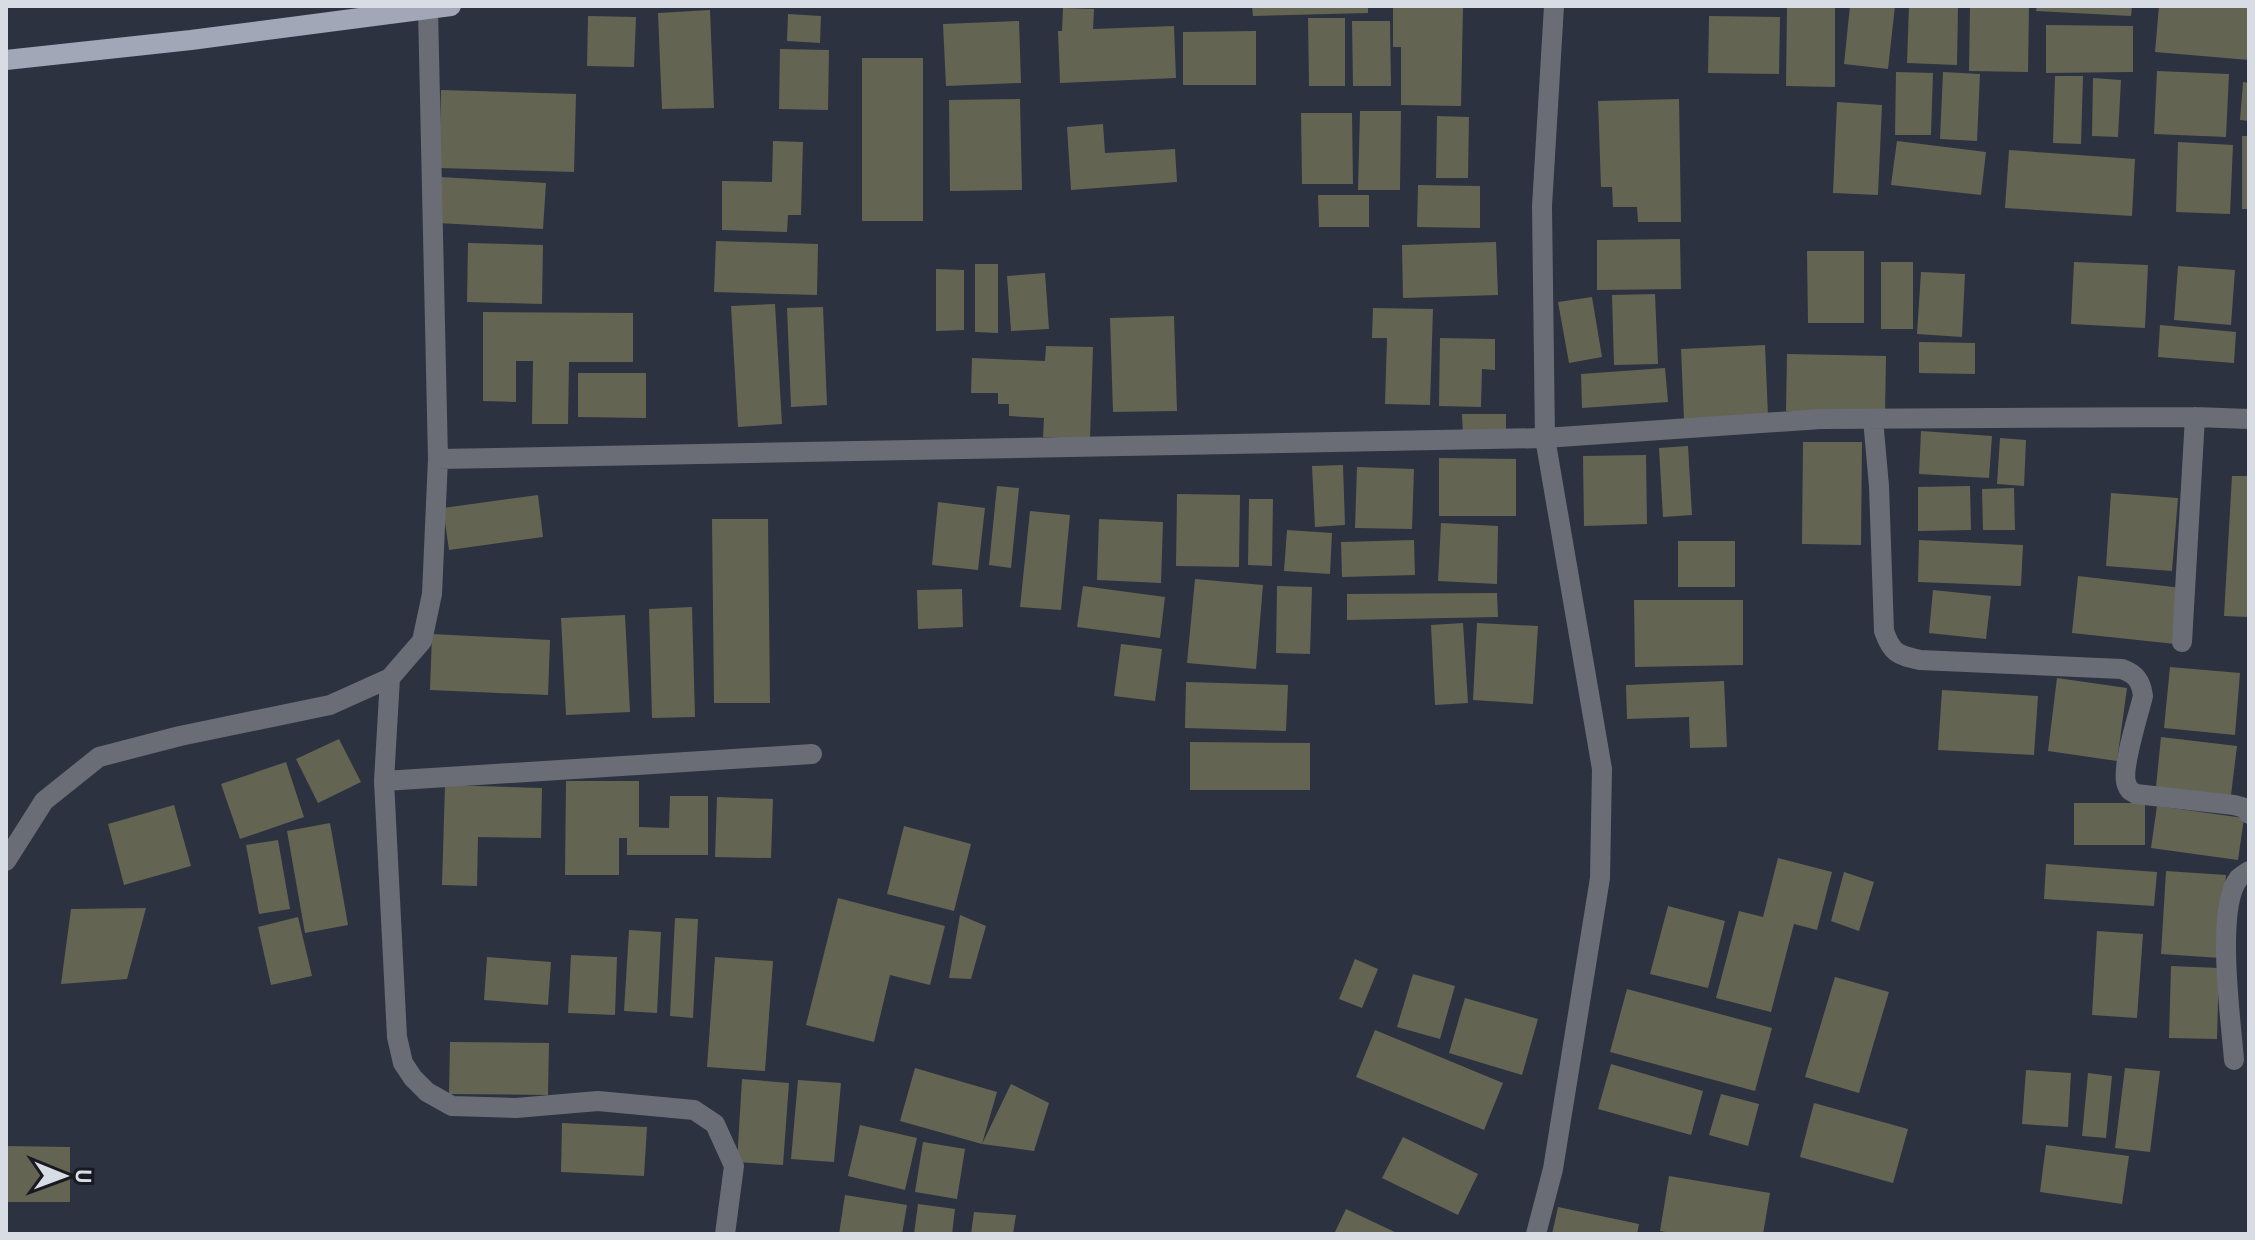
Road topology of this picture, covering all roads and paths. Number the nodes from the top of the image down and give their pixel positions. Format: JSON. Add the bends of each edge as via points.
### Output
{"nodes":[{"id":1,"x":451,"y":6,"type":"edge"},
{"id":2,"x":1554,"y":6,"type":"edge"},
{"id":3,"x":428,"y":9,"type":"junction"},
{"id":4,"x":6,"y":60,"type":"edge"},
{"id":5,"x":2195,"y":417,"type":"junction"},
{"id":6,"x":1873,"y":419,"type":"junction"},
{"id":7,"x":2249,"y":419,"type":"edge"},
{"id":8,"x":1545,"y":438,"type":"junction"},
{"id":9,"x":438,"y":459,"type":"junction"},
{"id":10,"x":2182,"y":642,"type":"dead end"},
{"id":11,"x":390,"y":678,"type":"junction"},
{"id":12,"x":812,"y":754,"type":"dead end"},
{"id":13,"x":384,"y":781,"type":"junction"},
{"id":14,"x":2249,"y":814,"type":"edge"},
{"id":15,"x":6,"y":861,"type":"edge"},
{"id":16,"x":2249,"y":871,"type":"edge"},
{"id":17,"x":2234,"y":1060,"type":"dead end"},
{"id":18,"x":725,"y":1234,"type":"edge"},
{"id":19,"x":1536,"y":1234,"type":"edge"}],
"edges":[{"from":1,"to":3,"type":"main road"},
{"from":2,"to":8,"type":"street","via":[[1542,206]]},
{"from":3,"to":4,"type":"main road"},
{"from":3,"to":9,"type":"street"},
{"from":5,"to":6,"type":"street"},
{"from":5,"to":7,"type":"street"},
{"from":5,"to":10,"type":"street"},
{"from":6,"to":8,"type":"street"},
{"from":6,"to":14,"type":"street","via":[[1884,631],[1898,655],[2122,669],[2134,674],[2143,696],[2126,765],[2127,787],[2136,794],[2234,805]]},
{"from":8,"to":9,"type":"street"},
{"from":8,"to":19,"type":"street","via":[[1602,769],[1600,878],[1553,1169]]},
{"from":9,"to":11,"type":"street","via":[[432,594],[422,641]]},
{"from":11,"to":13,"type":"street"},
{"from":11,"to":15,"type":"street","via":[[330,705],[99,757],[44,801]]},
{"from":12,"to":13,"type":"street"},
{"from":13,"to":18,"type":"street","via":[[397,1037],[413,1078],[452,1106],[516,1108],[598,1101],[694,1110],[715,1124],[734,1166]]},
{"from":16,"to":17,"type":"street","via":[[2232,891],[2225,930]]}]}
